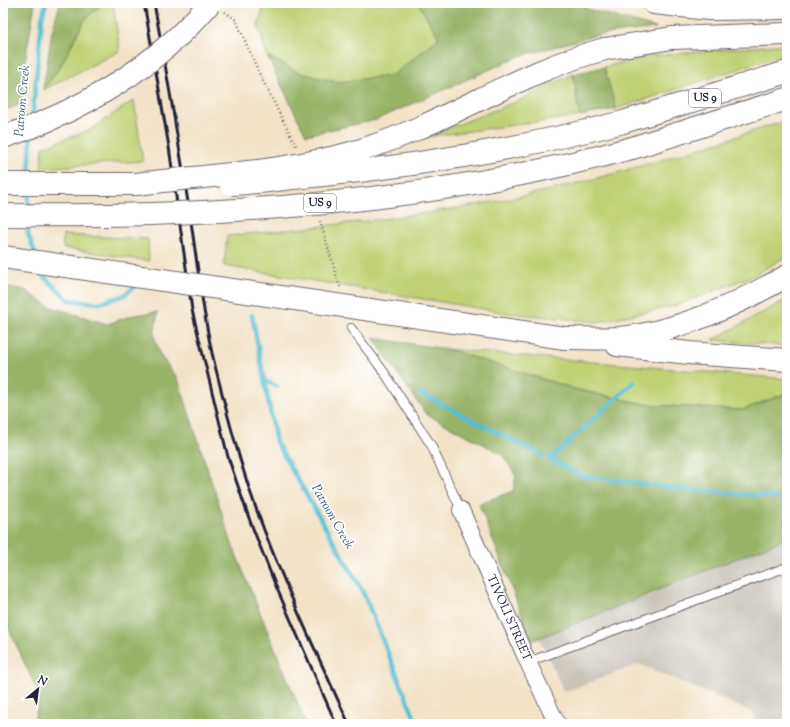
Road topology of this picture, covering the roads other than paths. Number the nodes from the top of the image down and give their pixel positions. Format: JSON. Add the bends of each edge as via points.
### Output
{"nodes":[{"id":1,"x":210,"y":3,"type":"edge"},
{"id":2,"x":654,"y":3,"type":"edge"},
{"id":3,"x":787,"y":8,"type":"edge"},
{"id":4,"x":787,"y":34,"type":"edge"},
{"id":5,"x":787,"y":72,"type":"edge"},
{"id":6,"x":787,"y":99,"type":"edge"},
{"id":7,"x":3,"y":136,"type":"edge"},
{"id":8,"x":3,"y":184,"type":"edge"},
{"id":9,"x":136,"y":184,"type":"junction"},
{"id":10,"x":3,"y":215,"type":"edge"},
{"id":11,"x":3,"y":257,"type":"edge"},
{"id":12,"x":787,"y":276,"type":"edge"},
{"id":13,"x":351,"y":328,"type":"dead end"},
{"id":14,"x":565,"y":338,"type":"junction"},
{"id":15,"x":787,"y":360,"type":"edge"},
{"id":16,"x":461,"y":510,"type":"joint"},
{"id":17,"x":787,"y":566,"type":"edge"},
{"id":18,"x":528,"y":662,"type":"junction"},
{"id":19,"x":557,"y":724,"type":"edge"}],
"edges":[{"from":1,"to":7,"type":"main road","bridge":true,"via":[[165,48],[121,81],[70,110]]},
{"from":2,"to":3,"type":"main road","via":[[709,9]]},
{"from":4,"to":9,"type":"main road","bridge":true,"via":[[672,38],[605,49],[543,70],[404,133],[362,149],[281,168]]},
{"from":5,"to":9,"type":"main road","number":"US 9","bridge":true,"via":[[623,122],[495,151],[362,171],[240,183]]},
{"from":6,"to":10,"type":"main road","number":"US 9","bridge":true,"via":[[632,148],[572,163],[414,192],[263,209],[174,214]]},
{"from":8,"to":9,"type":"main road","number":"US 9"},
{"from":11,"to":14,"type":"main road","bridge":true},
{"from":12,"to":14,"type":"main road","via":[[719,310],[671,328],[619,338]]},
{"from":13,"to":16,"type":"lane","via":[[384,372],[431,445]]},
{"from":14,"to":15,"type":"main road","via":[[674,352]]},
{"from":16,"to":18,"type":"street","name":"TIVOLI STREET"},
{"from":17,"to":18,"type":"lane"},
{"from":18,"to":19,"type":"street","name":"TIVOLI STREET"}]}
